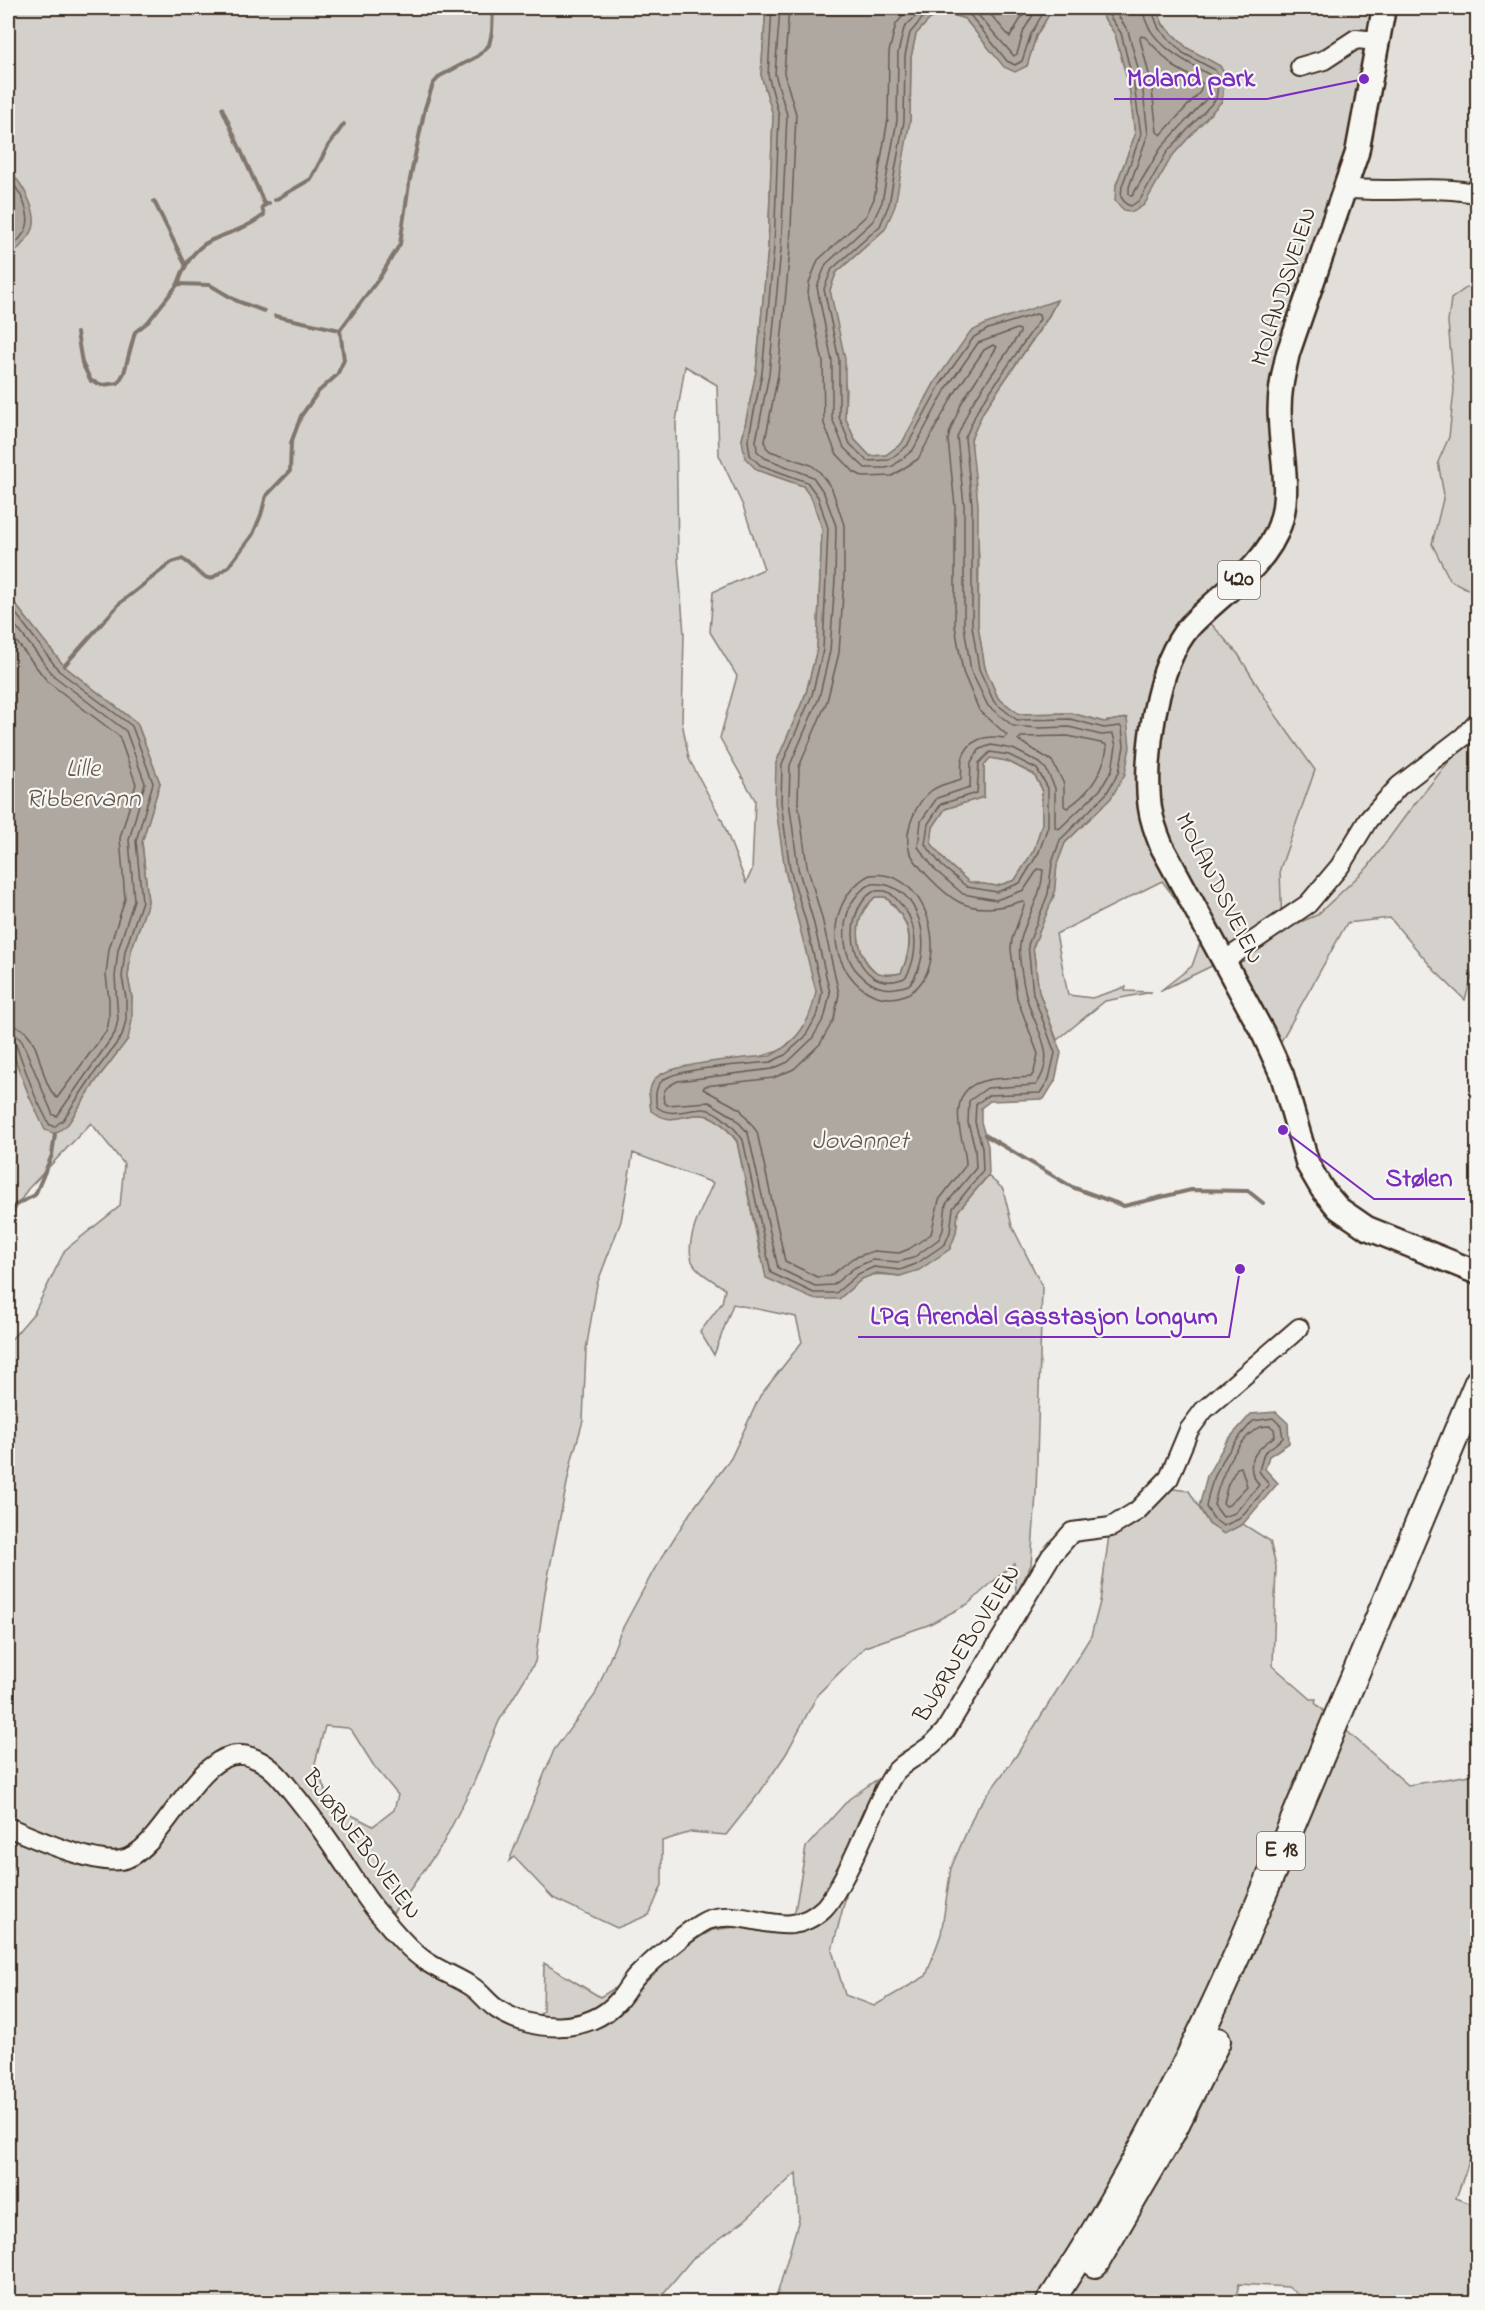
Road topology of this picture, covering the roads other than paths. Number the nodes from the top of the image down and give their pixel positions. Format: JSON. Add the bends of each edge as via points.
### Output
{"nodes":[{"id":1,"x":1384,"y":8,"type":"edge"},
{"id":2,"x":1378,"y":41,"type":"junction"},
{"id":3,"x":1300,"y":67,"type":"dead end"},
{"id":4,"x":1345,"y":188,"type":"junction"},
{"id":5,"x":1478,"y":194,"type":"edge"},
{"id":6,"x":1478,"y":721,"type":"edge"},
{"id":7,"x":1224,"y":961,"type":"junction"},
{"id":8,"x":1478,"y":1273,"type":"edge"},
{"id":9,"x":1299,"y":1328,"type":"dead end"},
{"id":10,"x":1478,"y":1382,"type":"edge"},
{"id":11,"x":1478,"y":1427,"type":"edge"},
{"id":12,"x":8,"y":1827,"type":"edge"},
{"id":13,"x":1050,"y":2302,"type":"edge"},
{"id":14,"x":1071,"y":2302,"type":"edge"}],
"edges":[{"from":1,"to":2,"type":"main road","name":"MOLANDSVEIEN","number":"420"},
{"from":2,"to":3,"type":"street","via":[[1356,39],[1324,60]]},
{"from":2,"to":4,"type":"main road","name":"MOLANDSVEIEN","number":"420","via":[[1362,133]]},
{"from":4,"to":5,"type":"street"},
{"from":4,"to":7,"type":"main road","name":"MOLANDSVEIEN","number":"420","via":[[1282,381],[1285,493],[1280,525],[1263,555],[1178,642],[1164,672],[1154,724],[1148,789],[1154,827]]},
{"from":6,"to":7,"type":"street","via":[[1399,786],[1368,820],[1340,866],[1308,904]]},
{"from":7,"to":8,"type":"main road","name":"MOLANDSVEIEN","number":"420","via":[[1282,1075],[1304,1153],[1322,1189],[1338,1208],[1367,1228]]},
{"from":9,"to":12,"type":"street","name":"BJØRNEBOVEIEN","via":[[1204,1410],[1189,1430],[1169,1478],[1137,1511],[1111,1527],[1072,1532],[1051,1556],[945,1731],[895,1771],[828,1904],[814,1917],[796,1925],[738,1917],[709,1919],[647,1967],[606,2012],[576,2025],[543,2026],[517,2020],[494,2007],[473,1987],[425,1961],[373,1907],[327,1837],[284,1782],[249,1755],[235,1755],[214,1764],[188,1790],[148,1845],[135,1856],[120,1861],[96,1858]]},
{"from":10,"to":13,"type":"highway","number":"E 18","via":[[1207,2023],[1143,2149]]},
{"from":11,"to":14,"type":"highway","number":"E 18","via":[[1234,2007],[1150,2171]]}]}
